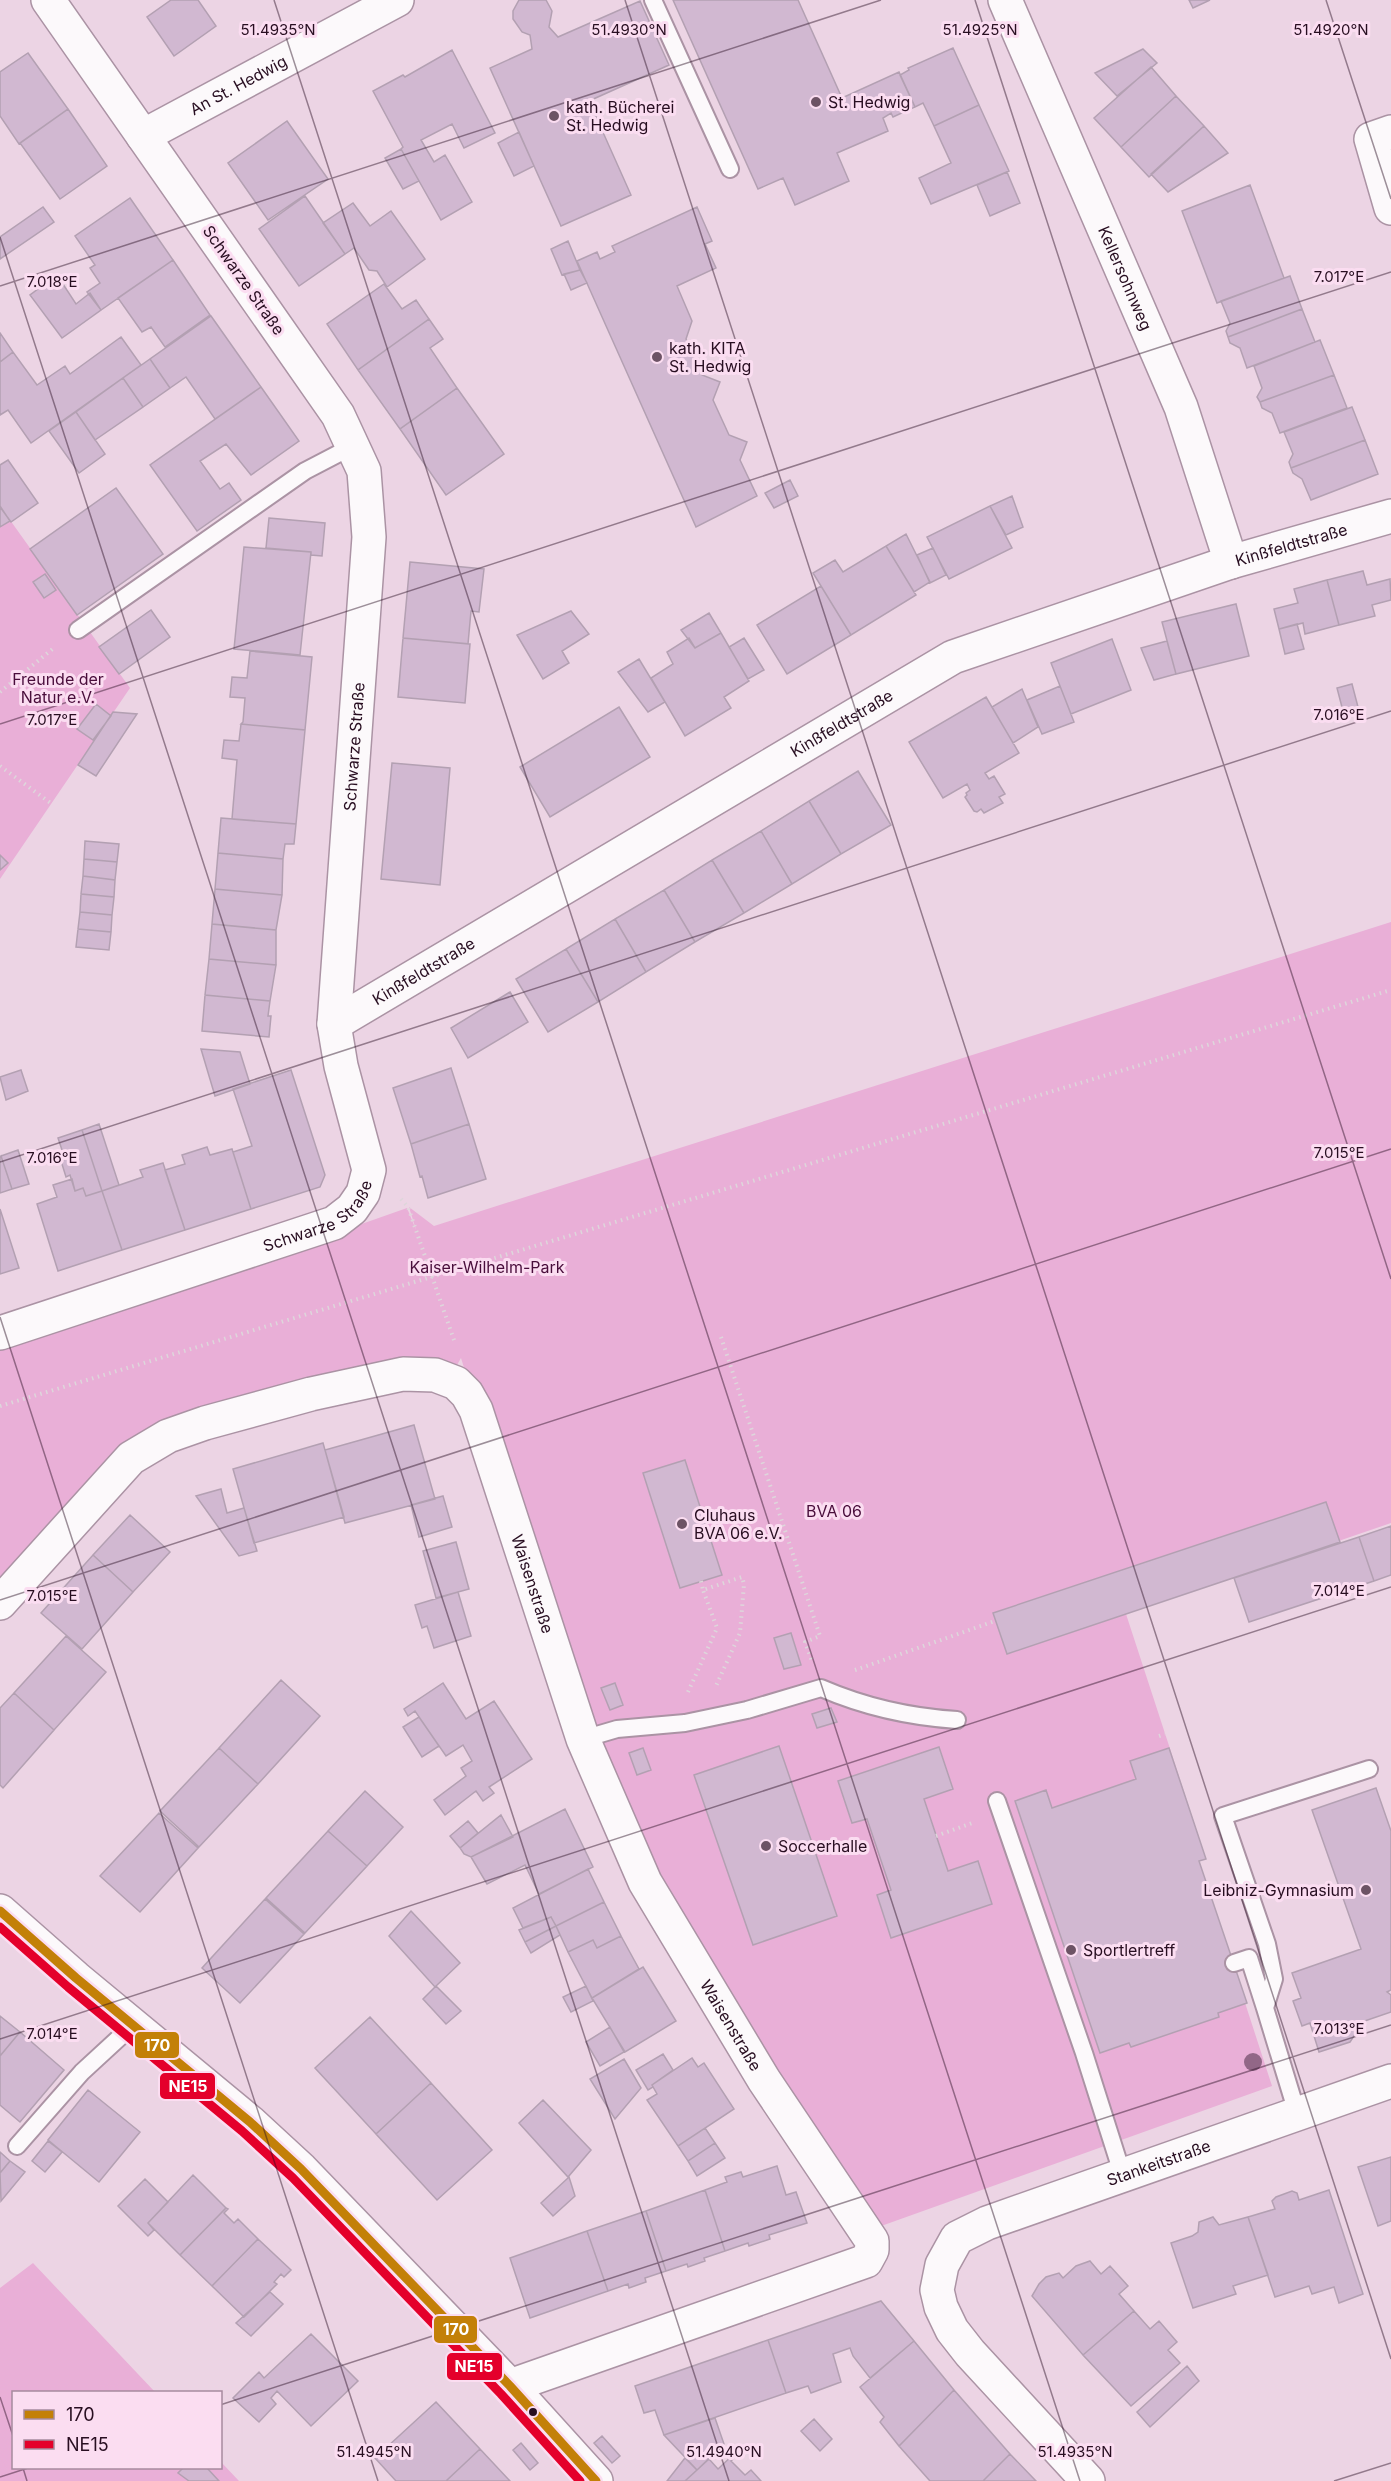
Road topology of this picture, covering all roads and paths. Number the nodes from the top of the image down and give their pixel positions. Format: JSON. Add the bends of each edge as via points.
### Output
{"nodes":[{"id":1,"x":48,"y":0,"type":"edge"},
{"id":2,"x":397,"y":0,"type":"edge"},
{"id":3,"x":653,"y":0,"type":"edge"},
{"id":4,"x":1005,"y":0,"type":"edge"},
{"id":5,"x":1391,"y":132,"type":"edge"},
{"id":6,"x":143,"y":136,"type":"junction"},
{"id":7,"x":730,"y":169,"type":"dead end"},
{"id":8,"x":1391,"y":208,"type":"edge"},
{"id":9,"x":353,"y":446,"type":"junction"},
{"id":10,"x":1391,"y":516,"type":"edge"},
{"id":11,"x":1231,"y":562,"type":"junction"},
{"id":12,"x":78,"y":630,"type":"joint"},
{"id":13,"x":0,"y":692,"type":"edge"},
{"id":14,"x":0,"y":766,"type":"edge"},
{"id":15,"x":52,"y":804,"type":"dead end"},
{"id":16,"x":1391,"y":990,"type":"edge"},
{"id":17,"x":334,"y":1024,"type":"junction"},
{"id":18,"x":369,"y":1170,"type":"junction"},
{"id":19,"x":432,"y":1276,"type":"junction"},
{"id":20,"x":0,"y":1332,"type":"edge"},
{"id":21,"x":721,"y":1337,"type":"dead end"},
{"id":22,"x":456,"y":1383,"type":"junction"},
{"id":23,"x":0,"y":1406,"type":"edge"},
{"id":24,"x":701,"y":1581,"type":"dead end"},
{"id":25,"x":703,"y":1590,"type":"junction"},
{"id":26,"x":0,"y":1603,"type":"edge"},
{"id":27,"x":995,"y":1620,"type":"dead end"},
{"id":28,"x":828,"y":1690,"type":"junction"},
{"id":29,"x":712,"y":1695,"type":"dead end"},
{"id":30,"x":957,"y":1720,"type":"dead end"},
{"id":31,"x":685,"y":1723,"type":"junction"},
{"id":32,"x":1165,"y":1734,"type":"dead end"},
{"id":33,"x":1159,"y":1736,"type":"dead end"},
{"id":34,"x":583,"y":1739,"type":"junction"},
{"id":35,"x":1369,"y":1769,"type":"dead end"},
{"id":36,"x":999,"y":1807,"type":"joint"},
{"id":37,"x":936,"y":1836,"type":"dead end"},
{"id":38,"x":0,"y":1911,"type":"edge"},
{"id":39,"x":1234,"y":1963,"type":"dead end"},
{"id":40,"x":1265,"y":2008,"type":"junction"},
{"id":41,"x":132,"y":2026,"type":"junction"},
{"id":42,"x":1391,"y":2081,"type":"edge"},
{"id":43,"x":1297,"y":2113,"type":"junction"},
{"id":44,"x":17,"y":2146,"type":"dead end"},
{"id":45,"x":1123,"y":2176,"type":"junction"},
{"id":46,"x":510,"y":2386,"type":"junction"},
{"id":47,"x":596,"y":2481,"type":"edge"},
{"id":48,"x":1088,"y":2481,"type":"edge"}],
"edges":[{"from":1,"to":6,"type":"street","name":"Schwarze Straße"},
{"from":2,"to":6,"type":"street","name":"An St. Hedwig"},
{"from":3,"to":7,"type":"lane"},
{"from":4,"to":11,"type":"street","name":"Kellersohnweg","via":[[1181,407]]},
{"from":5,"to":8,"type":"street","via":[[1371,139]]},
{"from":6,"to":9,"type":"street","name":"Schwarze Straße","via":[[338,415]]},
{"from":9,"to":12,"type":"lane","via":[[305,471]]},
{"from":9,"to":17,"type":"street","name":"Schwarze Straße","via":[[364,471],[369,537]]},
{"from":10,"to":11,"type":"street","name":"Kinßfeldtstraße"},
{"from":11,"to":17,"type":"street","name":"Kinßfeldtstraße","via":[[953,657]]},
{"from":12,"to":13,"type":"path"},
{"from":14,"to":15,"type":"path"},
{"from":16,"to":19,"type":"path"},
{"from":17,"to":18,"type":"street","name":"Schwarze Straße"},
{"from":18,"to":19,"type":"path","via":[[408,1207]]},
{"from":18,"to":20,"type":"street","name":"Schwarze Straße","via":[[363,1192],[352,1209],[334,1223]]},
{"from":19,"to":22,"type":"path","via":[[462,1363]]},
{"from":19,"to":23,"type":"path"},
{"from":21,"to":28,"type":"path","via":[[820,1636],[805,1642]]},
{"from":22,"to":26,"type":"street","via":[[435,1376],[403,1374],[311,1394],[168,1436],[131,1458]]},
{"from":22,"to":34,"type":"street","name":"Waisenstraße","via":[[476,1410]]},
{"from":24,"to":25,"type":"path"},
{"from":25,"to":29,"type":"path","via":[[742,1577],[744,1584],[740,1633]]},
{"from":25,"to":31,"type":"path","via":[[717,1628],[681,1706]]},
{"from":27,"to":28,"type":"path","via":[[845,1673]]},
{"from":28,"to":30,"type":"lane","via":[[882,1710]]},
{"from":28,"to":31,"type":"lane"},
{"from":31,"to":34,"type":"lane","via":[[617,1729]]},
{"from":32,"to":33,"type":"path"},
{"from":34,"to":46,"type":"street","name":"Waisenstraße","via":[[645,1882],[764,2080],[869,2234],[872,2250],[866,2261],[848,2268]]},
{"from":35,"to":40,"type":"lane","via":[[1223,1816],[1268,1944],[1274,1979]]},
{"from":36,"to":37,"type":"path"},
{"from":36,"to":45,"type":"lane"},
{"from":38,"to":41,"type":"street"},
{"from":39,"to":40,"type":"lane","via":[[1249,1958]]},
{"from":40,"to":43,"type":"lane"},
{"from":41,"to":44,"type":"lane","via":[[82,2072]]},
{"from":41,"to":46,"type":"street","via":[[301,2169]]},
{"from":42,"to":43,"type":"street","name":"Stankeitstraße"},
{"from":43,"to":45,"type":"street","name":"Stankeitstraße"},
{"from":45,"to":48,"type":"street","name":"Stankeitstraße","via":[[987,2223],[957,2238],[942,2265],[937,2290],[952,2330],[970,2353]]},
{"from":46,"to":47,"type":"street"}]}
